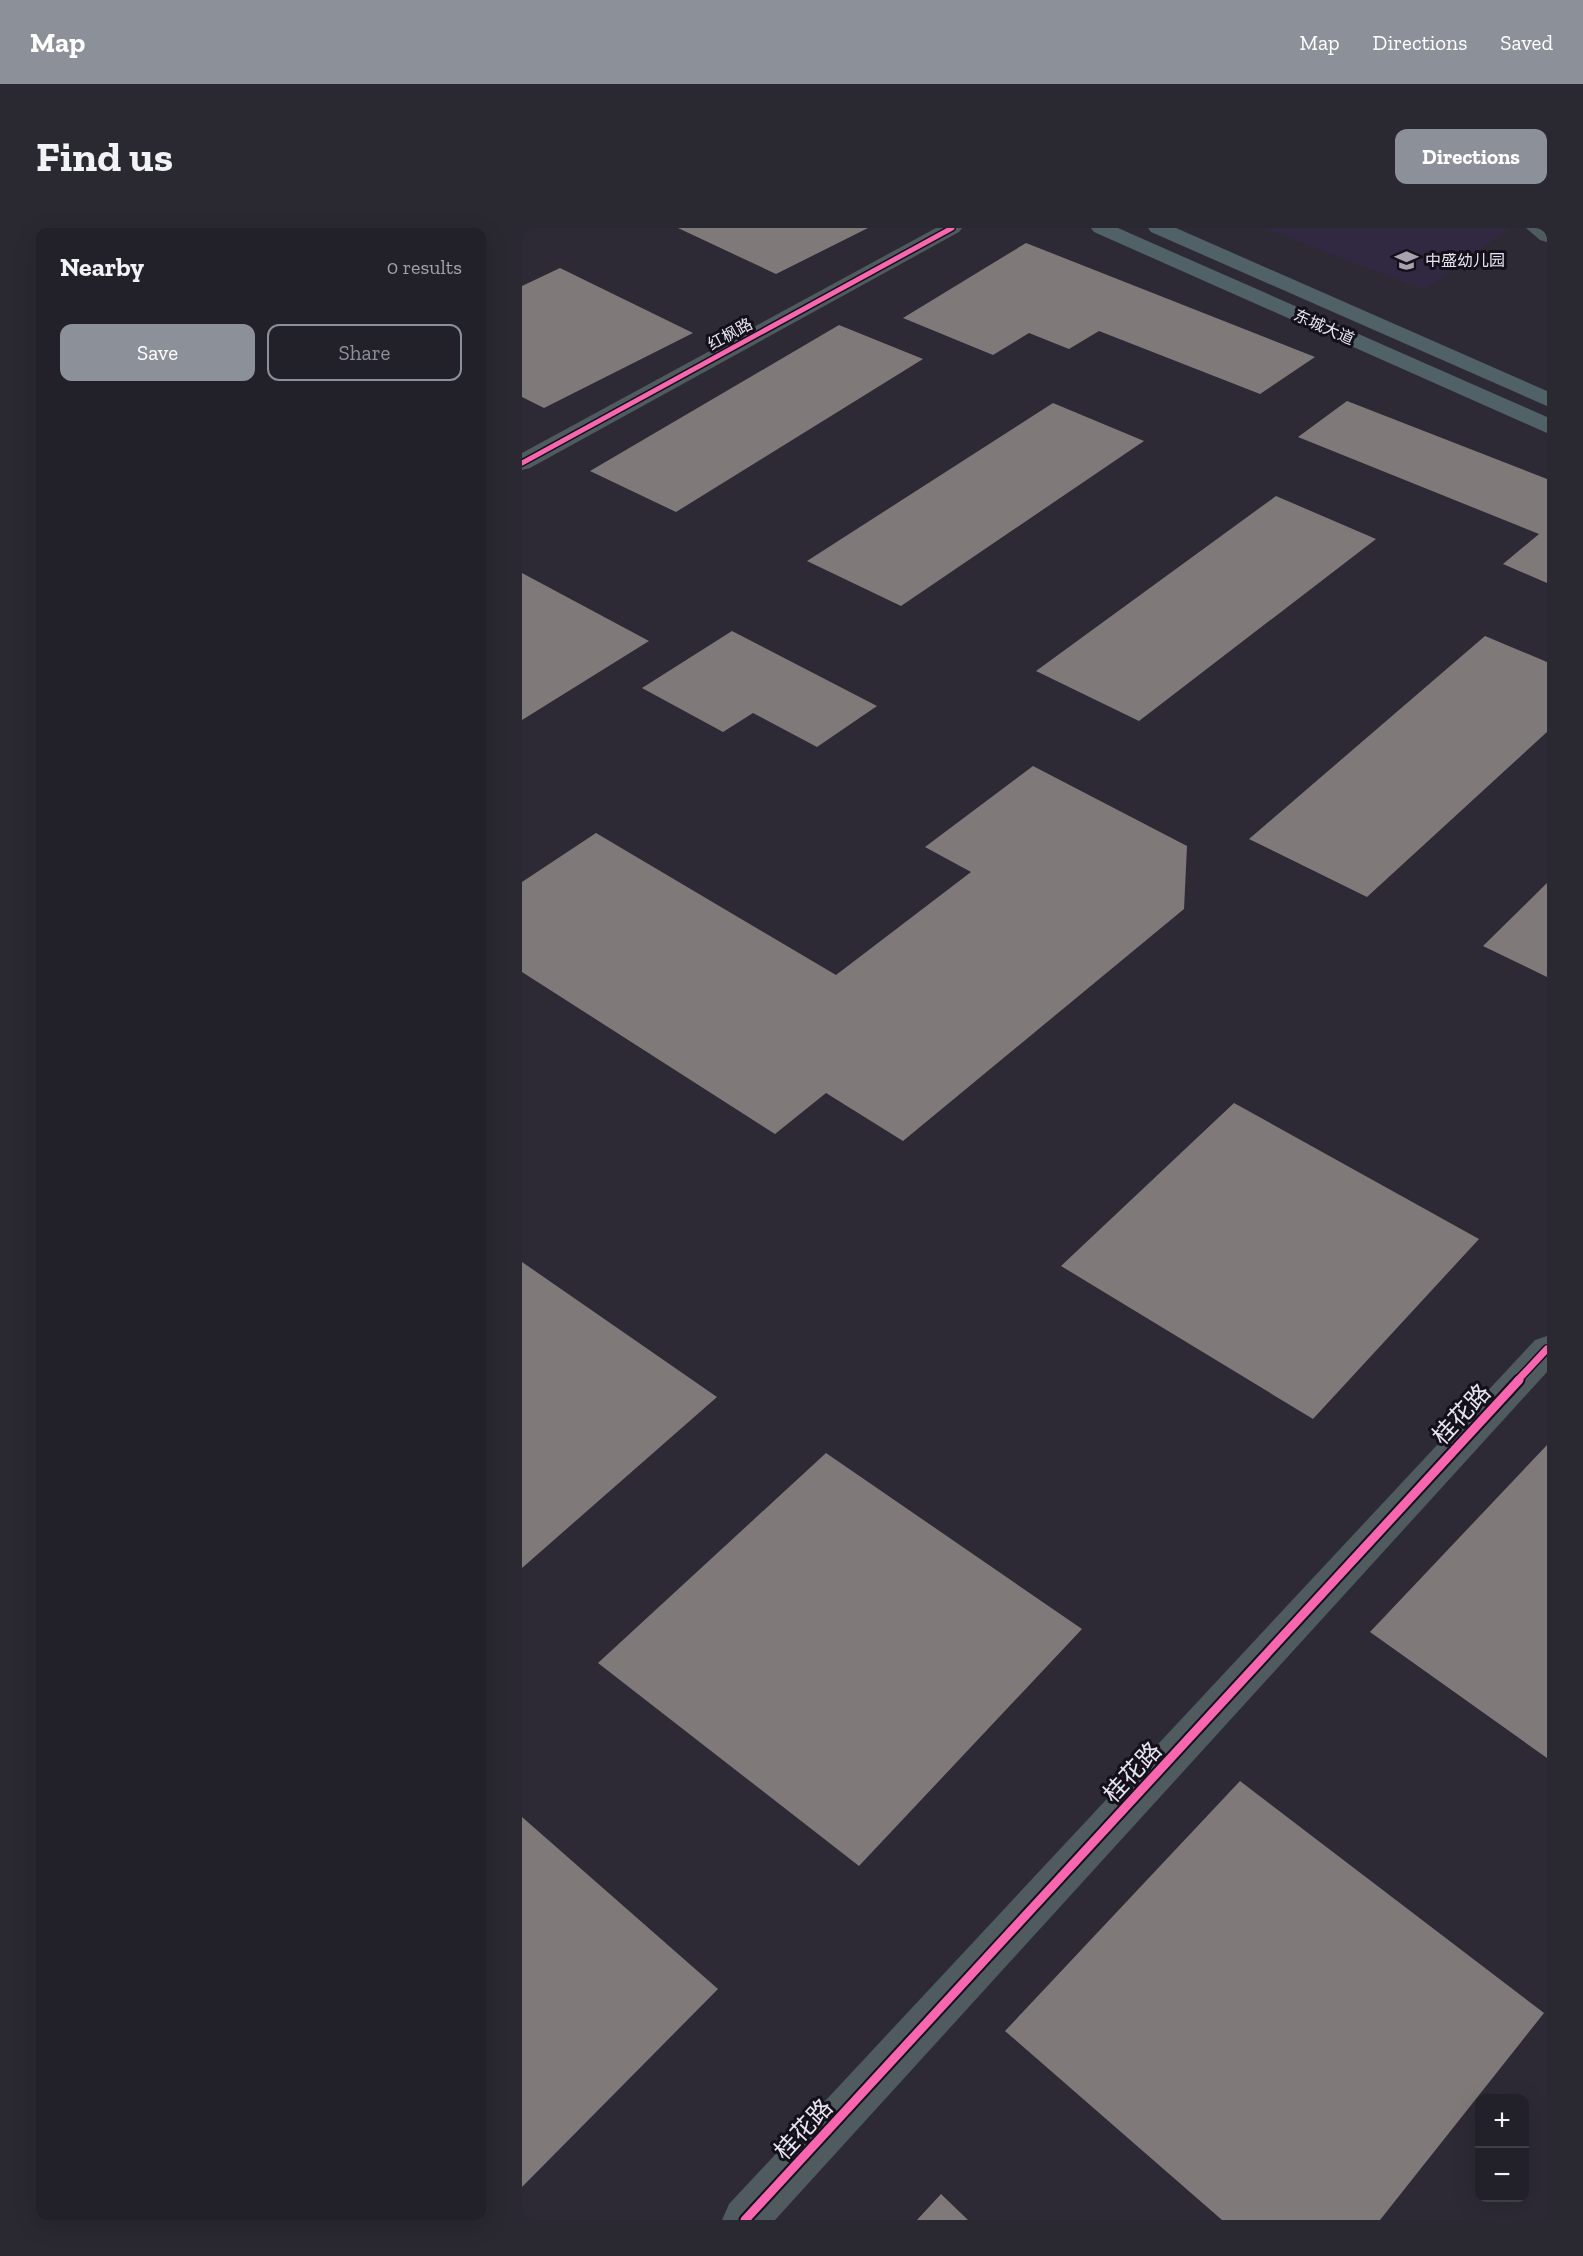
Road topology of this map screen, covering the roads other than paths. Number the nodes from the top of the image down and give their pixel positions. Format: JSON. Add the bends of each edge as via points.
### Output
{"nodes":[{"id":1,"x":952,"y":228,"type":"edge"},
{"id":2,"x":1101,"y":228,"type":"edge"},
{"id":3,"x":1158,"y":228,"type":"edge"},
{"id":4,"x":1536,"y":228,"type":"edge"},
{"id":5,"x":1547,"y":236,"type":"edge"},
{"id":6,"x":1547,"y":399,"type":"edge"},
{"id":7,"x":1547,"y":426,"type":"edge"},
{"id":8,"x":522,"y":463,"type":"edge"},
{"id":9,"x":1547,"y":1350,"type":"edge"},
{"id":10,"x":745,"y":2220,"type":"edge"}],
"edges":[{"from":1,"to":8,"type":"street","name":"红枫路"},
{"from":2,"to":7,"type":"main road","name":"东城大道"},
{"from":3,"to":6,"type":"main road","name":"东城大道"},
{"from":4,"to":5,"type":"street"},
{"from":9,"to":10,"type":"street","name":"桂花路"}]}
